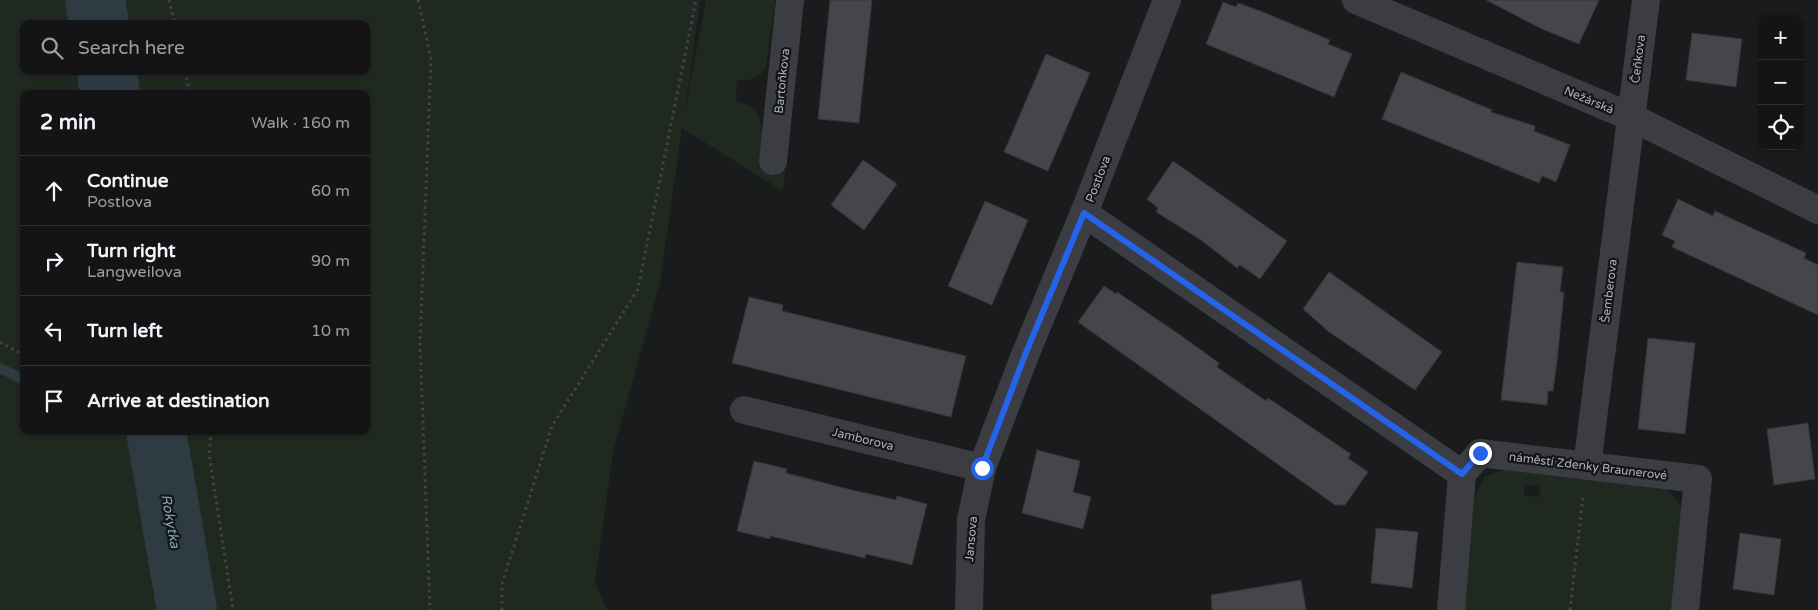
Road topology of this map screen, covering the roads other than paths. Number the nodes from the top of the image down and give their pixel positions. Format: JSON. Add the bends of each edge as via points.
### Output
{"nodes":[{"id":1,"x":790,"y":0,"type":"edge"},
{"id":2,"x":1167,"y":0,"type":"edge"},
{"id":3,"x":1356,"y":0,"type":"edge"},
{"id":4,"x":1646,"y":0,"type":"edge"},
{"id":5,"x":1630,"y":117,"type":"junction"},
{"id":6,"x":773,"y":161,"type":"dead end"},
{"id":7,"x":1818,"y":210,"type":"edge"},
{"id":8,"x":1084,"y":213,"type":"junction"},
{"id":9,"x":744,"y":410,"type":"dead end"},
{"id":10,"x":1587,"y":466,"type":"junction"},
{"id":11,"x":982,"y":468,"type":"junction"},
{"id":12,"x":1462,"y":474,"type":"junction"},
{"id":13,"x":969,"y":610,"type":"edge"},
{"id":14,"x":1450,"y":610,"type":"edge"},
{"id":15,"x":1686,"y":610,"type":"edge"}],
"edges":[{"from":1,"to":6,"type":"street","name":"Bartoňkova"},
{"from":2,"to":8,"type":"street","name":"Postlova"},
{"from":3,"to":5,"type":"street","name":"Nežárská"},
{"from":4,"to":5,"type":"street","name":"Čeňkova"},
{"from":5,"to":7,"type":"street","name":"Nežárská"},
{"from":5,"to":10,"type":"street","name":"Šemberova"},
{"from":8,"to":11,"type":"street","name":"Postlova"},
{"from":8,"to":12,"type":"street"},
{"from":9,"to":11,"type":"street","name":"Jamborova"},
{"from":10,"to":12,"type":"street","name":"náměstí Zdenky Braunerové","via":[[1480,453]]},
{"from":10,"to":15,"type":"street","name":"náměstí Zdenky Braunerové","via":[[1698,479]]},
{"from":11,"to":13,"type":"street","name":"Jansova","via":[[970,520]]},
{"from":12,"to":14,"type":"street"}]}
